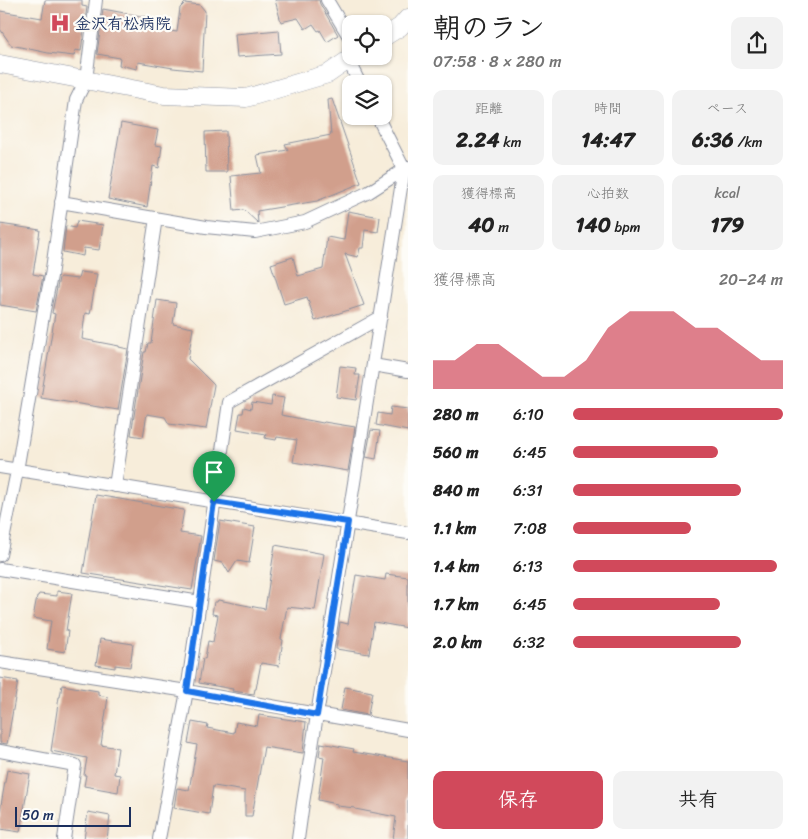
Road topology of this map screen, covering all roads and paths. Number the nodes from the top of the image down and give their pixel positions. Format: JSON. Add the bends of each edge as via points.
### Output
{"nodes":[{"id":1,"x":96,"y":0,"type":"edge"},
{"id":2,"x":327,"y":0,"type":"edge"},
{"id":3,"x":408,"y":18,"type":"edge"},
{"id":4,"x":342,"y":25,"type":"edge"},
{"id":5,"x":392,"y":32,"type":"edge"},
{"id":6,"x":0,"y":64,"type":"edge"},
{"id":7,"x":342,"y":64,"type":"edge"},
{"id":8,"x":86,"y":80,"type":"junction"},
{"id":9,"x":382,"y":125,"type":"edge"},
{"id":10,"x":406,"y":168,"type":"edge"},
{"id":11,"x":61,"y":202,"type":"junction"},
{"id":12,"x":156,"y":218,"type":"junction"},
{"id":13,"x":380,"y":318,"type":"junction"},
{"id":14,"x":373,"y":365,"type":"junction"},
{"id":15,"x":408,"y":371,"type":"edge"},
{"id":16,"x":0,"y":467,"type":"edge"},
{"id":17,"x":17,"y":471,"type":"junction"},
{"id":18,"x":115,"y":486,"type":"junction"},
{"id":19,"x":214,"y":502,"type":"junction"},
{"id":20,"x":348,"y":522,"type":"junction"},
{"id":21,"x":408,"y":533,"type":"edge"},
{"id":22,"x":0,"y":555,"type":"edge"},
{"id":23,"x":0,"y":570,"type":"edge"},
{"id":24,"x":200,"y":602,"type":"junction"},
{"id":25,"x":0,"y":662,"type":"edge"},
{"id":26,"x":187,"y":691,"type":"junction"},
{"id":27,"x":317,"y":715,"type":"junction"},
{"id":28,"x":408,"y":730,"type":"edge"},
{"id":29,"x":0,"y":751,"type":"edge"},
{"id":30,"x":64,"y":839,"type":"edge"},
{"id":31,"x":159,"y":839,"type":"edge"},
{"id":32,"x":298,"y":839,"type":"edge"}],
"edges":[{"from":1,"to":8,"type":"street"},
{"from":2,"to":4,"type":"street"},
{"from":3,"to":5,"type":"street"},
{"from":6,"to":8,"type":"street"},
{"from":7,"to":8,"type":"street","via":[[328,74],[246,98],[164,95]]},
{"from":8,"to":11,"type":"street","via":[[76,100]]},
{"from":9,"to":10,"type":"street"},
{"from":10,"to":12,"type":"street","via":[[369,192],[304,222],[255,232]]},
{"from":10,"to":13,"type":"street"},
{"from":11,"to":12,"type":"street"},
{"from":11,"to":17,"type":"street"},
{"from":12,"to":18,"type":"street"},
{"from":13,"to":14,"type":"street"},
{"from":13,"to":19,"type":"street","via":[[229,402]]},
{"from":14,"to":15,"type":"street"},
{"from":14,"to":20,"type":"street"},
{"from":16,"to":17,"type":"street"},
{"from":17,"to":18,"type":"street"},
{"from":17,"to":22,"type":"street"},
{"from":18,"to":19,"type":"street"},
{"from":19,"to":20,"type":"street"},
{"from":19,"to":24,"type":"street"},
{"from":20,"to":21,"type":"street"},
{"from":20,"to":27,"type":"street"},
{"from":23,"to":24,"type":"street"},
{"from":24,"to":26,"type":"street"},
{"from":25,"to":26,"type":"street"},
{"from":26,"to":27,"type":"street"},
{"from":26,"to":31,"type":"street"},
{"from":27,"to":28,"type":"street"},
{"from":27,"to":32,"type":"street"},
{"from":29,"to":30,"type":"street","via":[[75,765]]}]}
